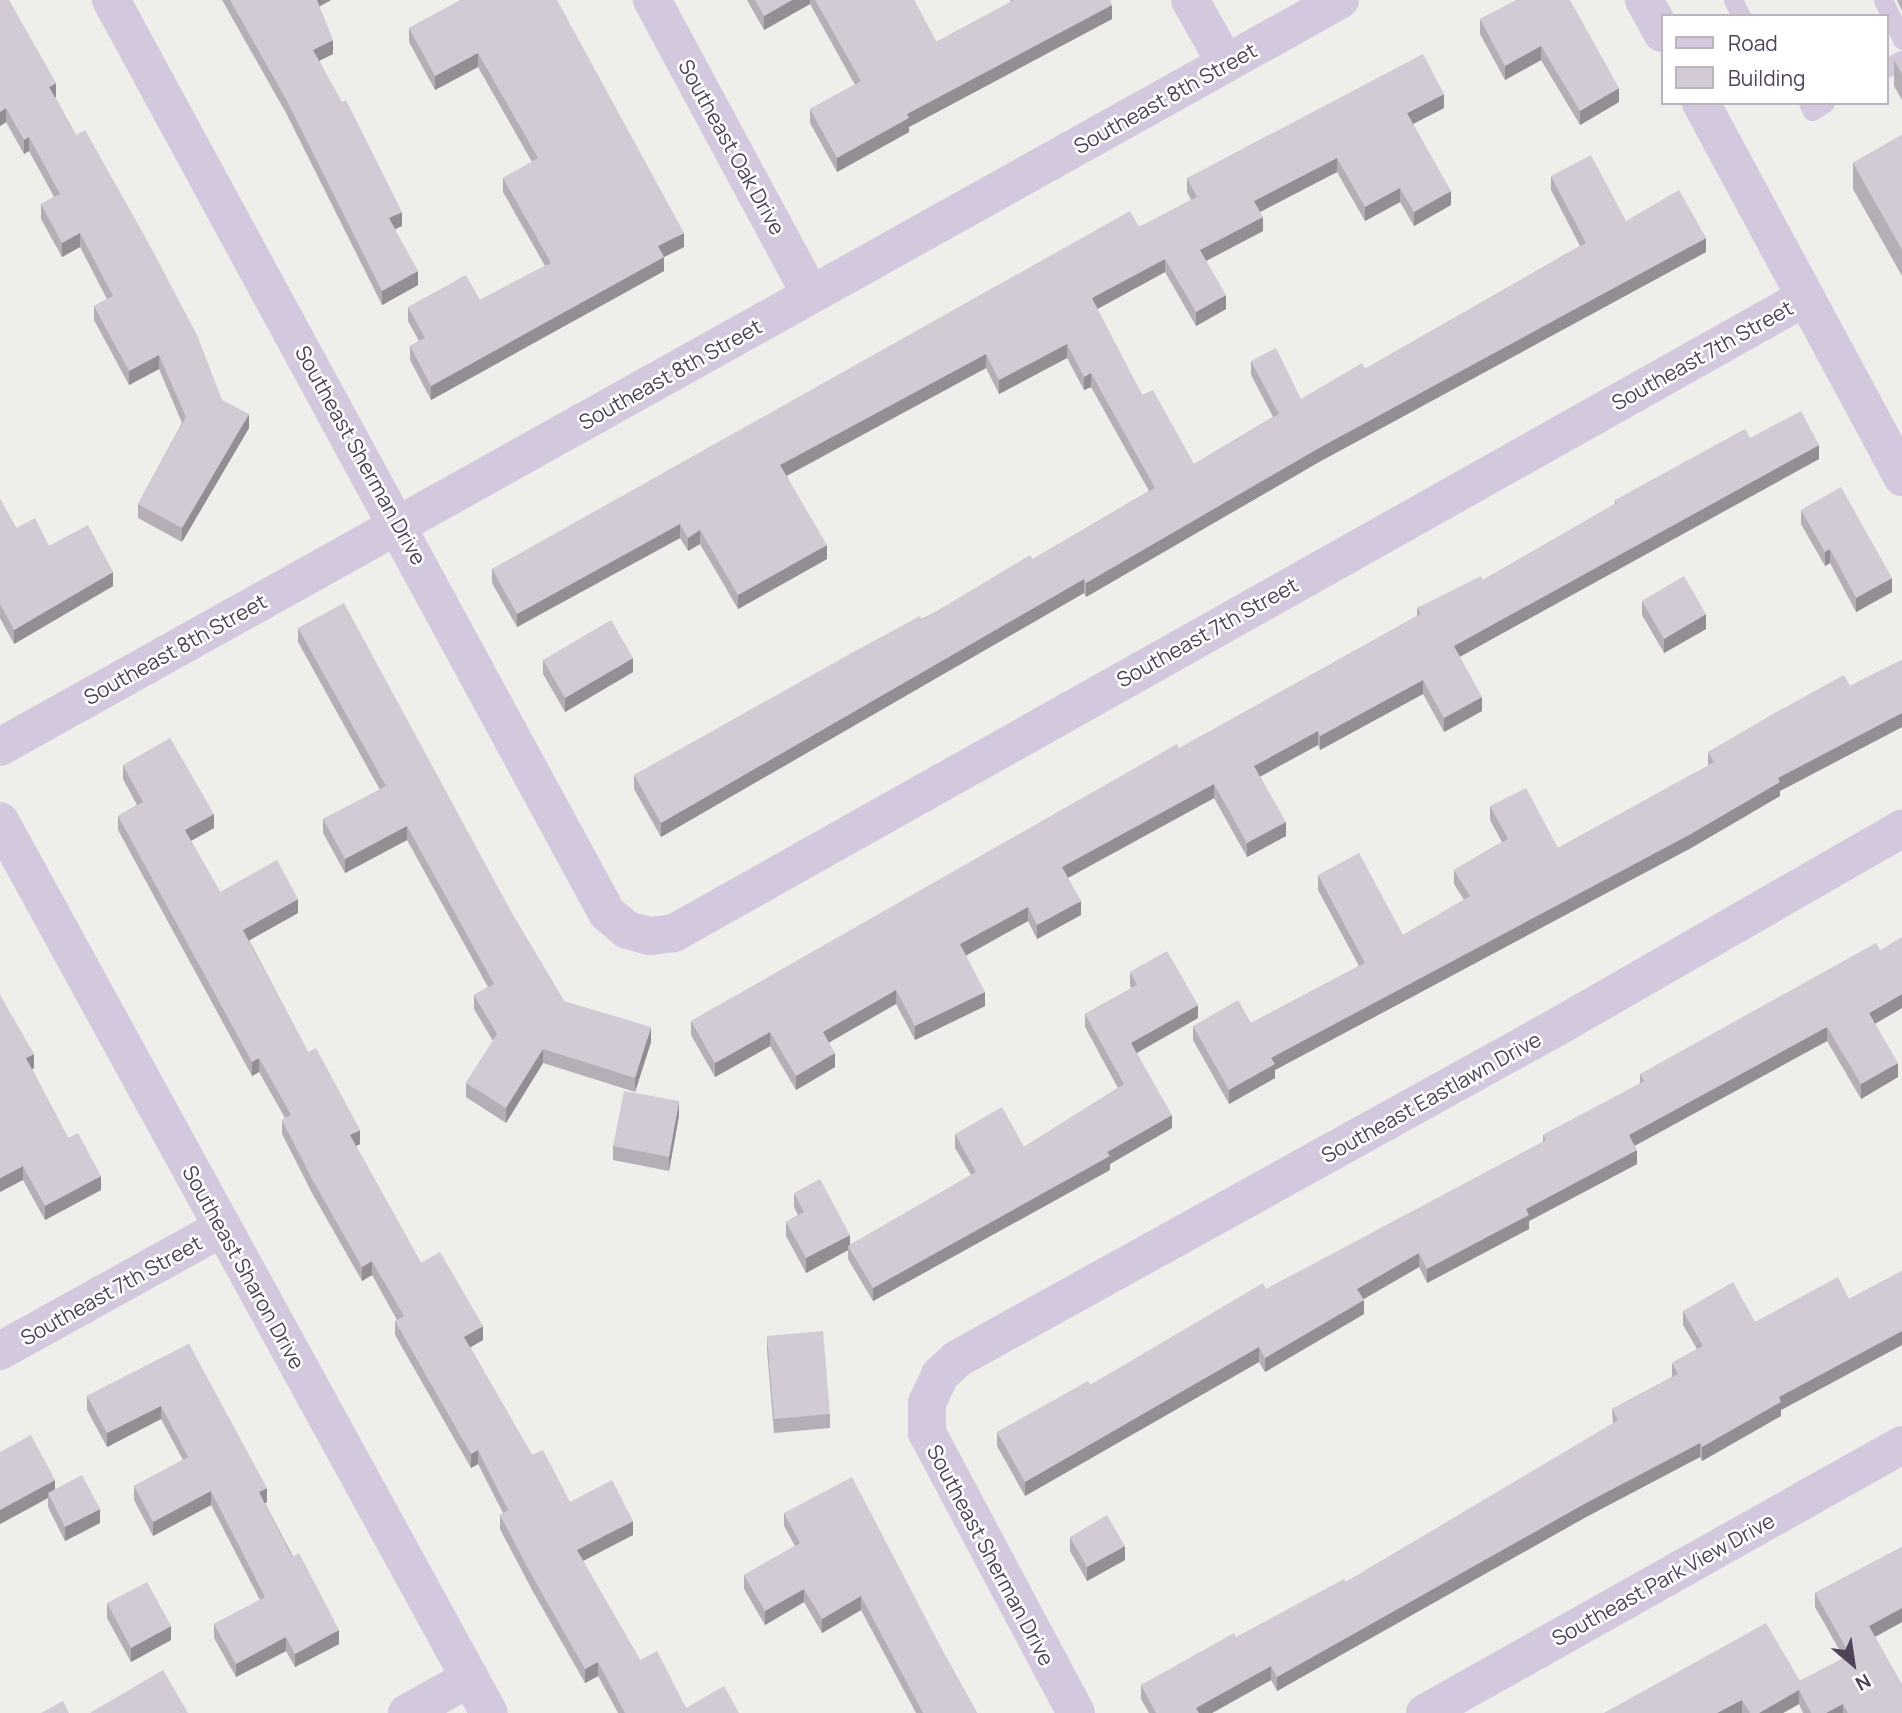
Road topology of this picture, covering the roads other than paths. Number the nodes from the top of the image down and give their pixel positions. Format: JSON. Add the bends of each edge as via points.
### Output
{"nodes":[{"id":1,"x":111,"y":0,"type":"edge"},
{"id":2,"x":652,"y":0,"type":"edge"},
{"id":3,"x":1190,"y":0,"type":"edge"},
{"id":4,"x":1340,"y":0,"type":"edge"},
{"id":5,"x":1644,"y":0,"type":"edge"},
{"id":6,"x":1883,"y":0,"type":"edge"},
{"id":7,"x":1660,"y":29,"type":"edge"},
{"id":8,"x":1902,"y":40,"type":"edge"},
{"id":9,"x":1226,"y":64,"type":"junction"},
{"id":10,"x":1701,"y":105,"type":"edge"},
{"id":11,"x":1809,"y":105,"type":"edge"},
{"id":12,"x":1822,"y":105,"type":"edge"},
{"id":13,"x":811,"y":295,"type":"junction"},
{"id":14,"x":1806,"y":297,"type":"junction"},
{"id":15,"x":1902,"y":477,"type":"edge"},
{"id":16,"x":399,"y":524,"type":"junction"},
{"id":17,"x":0,"y":747,"type":"edge"},
{"id":18,"x":0,"y":821,"type":"edge"},
{"id":19,"x":1902,"y":830,"type":"edge"},
{"id":20,"x":607,"y":913,"type":"joint"},
{"id":21,"x":222,"y":1228,"type":"junction"},
{"id":22,"x":0,"y":1351,"type":"edge"},
{"id":23,"x":957,"y":1359,"type":"joint"},
{"id":24,"x":1902,"y":1445,"type":"edge"},
{"id":25,"x":470,"y":1678,"type":"junction"},
{"id":26,"x":407,"y":1713,"type":"edge"},
{"id":27,"x":489,"y":1713,"type":"edge"},
{"id":28,"x":1076,"y":1713,"type":"edge"},
{"id":29,"x":1425,"y":1713,"type":"edge"}],
"edges":[{"from":1,"to":16,"type":"street","name":"Southeast Sherman Drive"},
{"from":2,"to":13,"type":"street","name":"Southeast Oak Drive"},
{"from":3,"to":9,"type":"street"},
{"from":4,"to":9,"type":"street","name":"Southeast 8th Street"},
{"from":5,"to":7,"type":"street"},
{"from":6,"to":8,"type":"lane"},
{"from":9,"to":13,"type":"street","name":"Southeast 8th Street"},
{"from":10,"to":14,"type":"street"},
{"from":11,"to":12,"type":"lane","via":[[1812,111]]},
{"from":13,"to":16,"type":"street","name":"Southeast 8th Street"},
{"from":14,"to":15,"type":"street"},
{"from":14,"to":20,"type":"street","name":"Southeast 7th Street","via":[[674,933],[650,936],[627,930]]},
{"from":16,"to":17,"type":"street","name":"Southeast 8th Street"},
{"from":16,"to":20,"type":"street","name":"Southeast Sherman Drive"},
{"from":18,"to":21,"type":"street","name":"Southeast Sharon Drive"},
{"from":19,"to":23,"type":"street","name":"Southeast Eastlawn Drive"},
{"from":21,"to":22,"type":"street","name":"Southeast 7th Street"},
{"from":21,"to":25,"type":"street","name":"Southeast Sharon Drive"},
{"from":23,"to":28,"type":"street","name":"Southeast Sherman Drive","via":[[940,1375],[927,1403],[927,1433]]},
{"from":24,"to":29,"type":"street","name":"Southeast Park View Drive"},
{"from":25,"to":26,"type":"street"},
{"from":25,"to":27,"type":"street","name":"Southeast Sharon Drive"}]}
